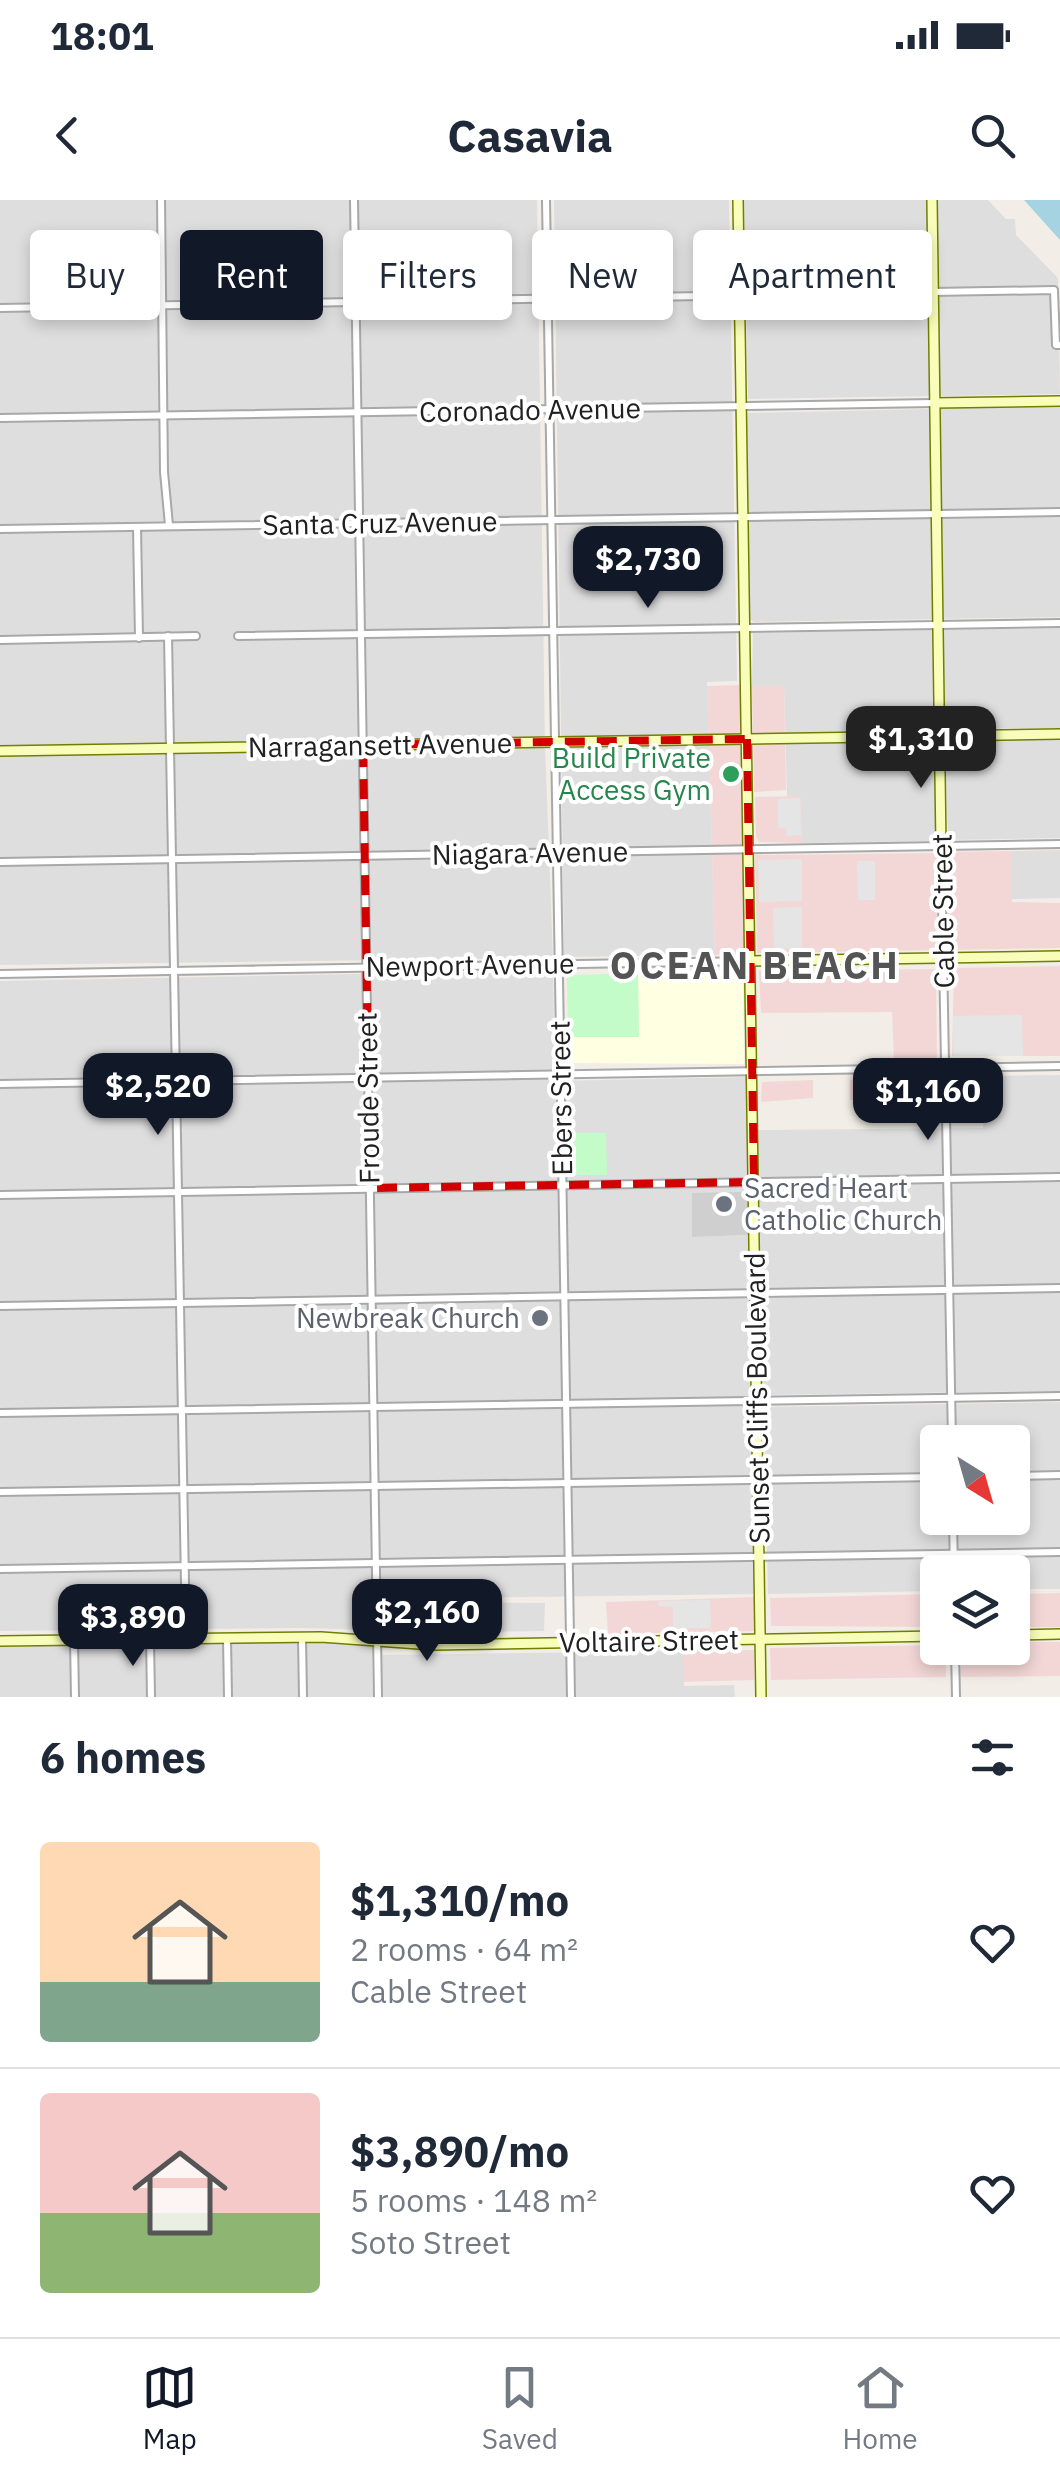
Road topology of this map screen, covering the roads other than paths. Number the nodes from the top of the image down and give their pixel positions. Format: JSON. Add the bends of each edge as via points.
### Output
{"nodes":[{"id":1,"x":161,"y":200,"type":"edge"},
{"id":2,"x":354,"y":200,"type":"edge"},
{"id":3,"x":546,"y":200,"type":"edge"},
{"id":4,"x":738,"y":200,"type":"edge"},
{"id":5,"x":932,"y":200,"type":"edge"},
{"id":6,"x":354,"y":230,"type":"edge"},
{"id":7,"x":546,"y":230,"type":"edge"},
{"id":8,"x":739,"y":230,"type":"edge"},
{"id":9,"x":934,"y":292,"type":"junction"},
{"id":10,"x":343,"y":303,"type":"edge"},
{"id":11,"x":162,"y":305,"type":"junction"},
{"id":12,"x":0,"y":308,"type":"edge"},
{"id":13,"x":355,"y":320,"type":"edge"},
{"id":14,"x":548,"y":320,"type":"edge"},
{"id":15,"x":740,"y":320,"type":"edge"},
{"id":16,"x":1060,"y":345,"type":"edge"},
{"id":17,"x":1060,"y":401,"type":"edge"},
{"id":18,"x":934,"y":403,"type":"junction"},
{"id":19,"x":742,"y":406,"type":"junction"},
{"id":20,"x":550,"y":410,"type":"junction"},
{"id":21,"x":358,"y":413,"type":"junction"},
{"id":22,"x":164,"y":415,"type":"junction"},
{"id":23,"x":0,"y":418,"type":"edge"},
{"id":24,"x":1060,"y":512,"type":"edge"},
{"id":25,"x":936,"y":514,"type":"junction"},
{"id":26,"x":744,"y":517,"type":"junction"},
{"id":27,"x":551,"y":520,"type":"junction"},
{"id":28,"x":168,"y":525,"type":"junction"},
{"id":29,"x":359,"y":525,"type":"junction"},
{"id":30,"x":137,"y":526,"type":"junction"},
{"id":31,"x":0,"y":529,"type":"edge"},
{"id":32,"x":1060,"y":623,"type":"edge"},
{"id":33,"x":938,"y":625,"type":"junction"},
{"id":34,"x":745,"y":628,"type":"junction"},
{"id":35,"x":553,"y":631,"type":"junction"},
{"id":36,"x":360,"y":634,"type":"junction"},
{"id":37,"x":168,"y":636,"type":"junction"},
{"id":38,"x":196,"y":636,"type":"dead end"},
{"id":39,"x":238,"y":636,"type":"dead end"},
{"id":40,"x":140,"y":638,"type":"junction"},
{"id":41,"x":0,"y":640,"type":"edge"},
{"id":42,"x":1060,"y":734,"type":"edge"},
{"id":43,"x":940,"y":736,"type":"junction"},
{"id":44,"x":747,"y":738,"type":"junction"},
{"id":45,"x":555,"y":742,"type":"junction"},
{"id":46,"x":363,"y":745,"type":"junction"},
{"id":47,"x":170,"y":749,"type":"junction"},
{"id":48,"x":0,"y":751,"type":"edge"},
{"id":49,"x":1060,"y":844,"type":"edge"},
{"id":50,"x":942,"y":846,"type":"junction"},
{"id":51,"x":750,"y":850,"type":"junction"},
{"id":52,"x":557,"y":852,"type":"junction"},
{"id":53,"x":364,"y":857,"type":"junction"},
{"id":54,"x":172,"y":859,"type":"junction"},
{"id":55,"x":0,"y":862,"type":"edge"},
{"id":56,"x":1060,"y":956,"type":"edge"},
{"id":57,"x":943,"y":958,"type":"junction"},
{"id":58,"x":751,"y":961,"type":"junction"},
{"id":59,"x":558,"y":963,"type":"junction"},
{"id":60,"x":366,"y":967,"type":"junction"},
{"id":61,"x":174,"y":970,"type":"junction"},
{"id":62,"x":0,"y":974,"type":"edge"},
{"id":63,"x":1060,"y":1066,"type":"edge"},
{"id":64,"x":946,"y":1068,"type":"junction"},
{"id":65,"x":753,"y":1071,"type":"junction"},
{"id":66,"x":561,"y":1074,"type":"junction"},
{"id":67,"x":368,"y":1078,"type":"junction"},
{"id":68,"x":176,"y":1081,"type":"junction"},
{"id":69,"x":0,"y":1084,"type":"edge"},
{"id":70,"x":1060,"y":1177,"type":"edge"},
{"id":71,"x":947,"y":1179,"type":"junction"},
{"id":72,"x":754,"y":1182,"type":"junction"},
{"id":73,"x":563,"y":1186,"type":"junction"},
{"id":74,"x":370,"y":1188,"type":"junction"},
{"id":75,"x":178,"y":1192,"type":"junction"},
{"id":76,"x":0,"y":1195,"type":"edge"},
{"id":77,"x":1060,"y":1288,"type":"edge"},
{"id":78,"x":948,"y":1290,"type":"junction"},
{"id":79,"x":756,"y":1293,"type":"junction"},
{"id":80,"x":563,"y":1296,"type":"junction"},
{"id":81,"x":371,"y":1299,"type":"junction"},
{"id":82,"x":179,"y":1302,"type":"junction"},
{"id":83,"x":0,"y":1306,"type":"edge"},
{"id":84,"x":1060,"y":1396,"type":"edge"},
{"id":85,"x":951,"y":1398,"type":"junction"},
{"id":86,"x":758,"y":1401,"type":"junction"},
{"id":87,"x":566,"y":1404,"type":"junction"},
{"id":88,"x":373,"y":1406,"type":"junction"},
{"id":89,"x":181,"y":1411,"type":"junction"},
{"id":90,"x":0,"y":1413,"type":"edge"},
{"id":91,"x":952,"y":1425,"type":"edge"},
{"id":92,"x":1060,"y":1475,"type":"edge"},
{"id":93,"x":1030,"y":1476,"type":"edge"},
{"id":94,"x":920,"y":1477,"type":"edge"},
{"id":95,"x":760,"y":1480,"type":"junction"},
{"id":96,"x":567,"y":1484,"type":"junction"},
{"id":97,"x":374,"y":1486,"type":"junction"},
{"id":98,"x":184,"y":1490,"type":"junction"},
{"id":99,"x":0,"y":1492,"type":"edge"},
{"id":100,"x":953,"y":1535,"type":"edge"},
{"id":101,"x":1060,"y":1552,"type":"edge"},
{"id":102,"x":954,"y":1554,"type":"junction"},
{"id":103,"x":760,"y":1557,"type":"junction"},
{"id":104,"x":568,"y":1561,"type":"junction"},
{"id":105,"x":375,"y":1564,"type":"junction"},
{"id":106,"x":185,"y":1566,"type":"junction"},
{"id":107,"x":0,"y":1569,"type":"edge"},
{"id":108,"x":1060,"y":1634,"type":"edge"},
{"id":109,"x":1030,"y":1635,"type":"edge"},
{"id":110,"x":920,"y":1636,"type":"edge"},
{"id":111,"x":302,"y":1637,"type":"junction"},
{"id":112,"x":227,"y":1638,"type":"junction"},
{"id":113,"x":186,"y":1639,"type":"junction"},
{"id":114,"x":762,"y":1639,"type":"junction"},
{"id":115,"x":74,"y":1640,"type":"junction"},
{"id":116,"x":150,"y":1640,"type":"junction"},
{"id":117,"x":0,"y":1641,"type":"edge"},
{"id":118,"x":378,"y":1643,"type":"junction"},
{"id":119,"x":570,"y":1643,"type":"junction"},
{"id":120,"x":955,"y":1665,"type":"edge"},
{"id":121,"x":75,"y":1697,"type":"edge"},
{"id":122,"x":152,"y":1697,"type":"edge"},
{"id":123,"x":228,"y":1697,"type":"edge"},
{"id":124,"x":304,"y":1697,"type":"edge"},
{"id":125,"x":378,"y":1697,"type":"edge"},
{"id":126,"x":571,"y":1697,"type":"edge"},
{"id":127,"x":761,"y":1697,"type":"edge"},
{"id":128,"x":956,"y":1697,"type":"edge"}],
"edges":[{"from":1,"to":11,"type":"street"},
{"from":2,"to":6,"type":"street","name":"Froude Street"},
{"from":3,"to":7,"type":"street","name":"Ebers Street"},
{"from":4,"to":8,"type":"street","name":"Sunset Cliffs Boulevard"},
{"from":5,"to":9,"type":"street","name":"Cable Street"},
{"from":9,"to":16,"type":"street","via":[[1054,290]]},
{"from":9,"to":18,"type":"street","name":"Cable Street"},
{"from":10,"to":11,"type":"street"},
{"from":11,"to":12,"type":"street"},
{"from":11,"to":22,"type":"street"},
{"from":13,"to":21,"type":"street","name":"Froude Street"},
{"from":14,"to":20,"type":"street","name":"Ebers Street"},
{"from":15,"to":19,"type":"street","name":"Sunset Cliffs Boulevard"},
{"from":17,"to":18,"type":"street","name":"Coronado Avenue"},
{"from":18,"to":19,"type":"street","name":"Coronado Avenue"},
{"from":18,"to":25,"type":"street","name":"Cable Street"},
{"from":19,"to":20,"type":"street","name":"Coronado Avenue"},
{"from":19,"to":26,"type":"street","name":"Sunset Cliffs Boulevard"},
{"from":20,"to":21,"type":"street","name":"Coronado Avenue"},
{"from":20,"to":27,"type":"street","name":"Ebers Street"},
{"from":21,"to":22,"type":"street","name":"Coronado Avenue"},
{"from":21,"to":29,"type":"street","name":"Froude Street"},
{"from":22,"to":23,"type":"street","name":"Coronado Avenue"},
{"from":22,"to":28,"type":"street"},
{"from":24,"to":25,"type":"street","name":"Santa Cruz Avenue"},
{"from":25,"to":26,"type":"street","name":"Santa Cruz Avenue"},
{"from":25,"to":33,"type":"street","name":"Cable Street"},
{"from":26,"to":27,"type":"street","name":"Santa Cruz Avenue"},
{"from":26,"to":34,"type":"street","name":"Sunset Cliffs Boulevard"},
{"from":27,"to":29,"type":"street","name":"Santa Cruz Avenue"},
{"from":27,"to":35,"type":"street","name":"Ebers Street"},
{"from":28,"to":29,"type":"street","name":"Santa Cruz Avenue"},
{"from":28,"to":30,"type":"street","name":"Santa Cruz Avenue"},
{"from":29,"to":36,"type":"street","name":"Froude Street"},
{"from":30,"to":31,"type":"street","name":"Santa Cruz Avenue"},
{"from":30,"to":40,"type":"street"},
{"from":32,"to":33,"type":"street"},
{"from":33,"to":34,"type":"street"},
{"from":33,"to":43,"type":"street","name":"Cable Street"},
{"from":34,"to":35,"type":"street"},
{"from":34,"to":44,"type":"street","name":"Sunset Cliffs Boulevard"},
{"from":35,"to":36,"type":"street"},
{"from":35,"to":45,"type":"street","name":"Ebers Street"},
{"from":36,"to":39,"type":"street"},
{"from":36,"to":46,"type":"street","name":"Froude Street"},
{"from":37,"to":38,"type":"street"},
{"from":37,"to":40,"type":"street"},
{"from":37,"to":47,"type":"street"},
{"from":40,"to":41,"type":"street"},
{"from":42,"to":43,"type":"street","name":"Narragansett Avenue"},
{"from":43,"to":44,"type":"street","name":"Narragansett Avenue"},
{"from":43,"to":50,"type":"street","name":"Cable Street"},
{"from":44,"to":45,"type":"street","name":"Narragansett Avenue"},
{"from":44,"to":51,"type":"street","name":"Sunset Cliffs Boulevard"},
{"from":45,"to":46,"type":"street","name":"Narragansett Avenue"},
{"from":45,"to":52,"type":"street","name":"Ebers Street"},
{"from":46,"to":47,"type":"street","name":"Narragansett Avenue"},
{"from":46,"to":53,"type":"street","name":"Froude Street"},
{"from":47,"to":48,"type":"street","name":"Narragansett Avenue"},
{"from":47,"to":54,"type":"street"},
{"from":49,"to":50,"type":"street","name":"Niagara Avenue"},
{"from":50,"to":51,"type":"street","name":"Niagara Avenue"},
{"from":50,"to":57,"type":"street","name":"Cable Street"},
{"from":51,"to":52,"type":"street","name":"Niagara Avenue"},
{"from":51,"to":58,"type":"street","name":"Sunset Cliffs Boulevard"},
{"from":52,"to":53,"type":"street","name":"Niagara Avenue"},
{"from":52,"to":59,"type":"street","name":"Ebers Street"},
{"from":53,"to":54,"type":"street","name":"Niagara Avenue"},
{"from":53,"to":60,"type":"street","name":"Froude Street"},
{"from":54,"to":55,"type":"street","name":"Niagara Avenue"},
{"from":54,"to":61,"type":"street"},
{"from":56,"to":57,"type":"street","name":"Newport Avenue"},
{"from":57,"to":58,"type":"street","name":"Newport Avenue"},
{"from":57,"to":64,"type":"street","name":"Cable Street"},
{"from":58,"to":59,"type":"street","name":"Newport Avenue"},
{"from":58,"to":65,"type":"street","name":"Sunset Cliffs Boulevard"},
{"from":59,"to":60,"type":"street","name":"Newport Avenue"},
{"from":59,"to":66,"type":"street","name":"Ebers Street"},
{"from":60,"to":61,"type":"street","name":"Newport Avenue"},
{"from":60,"to":67,"type":"street","name":"Froude Street"},
{"from":61,"to":62,"type":"street","name":"Newport Avenue"},
{"from":61,"to":68,"type":"street"},
{"from":63,"to":64,"type":"street"},
{"from":64,"to":65,"type":"street"},
{"from":64,"to":71,"type":"street","name":"Cable Street"},
{"from":65,"to":66,"type":"street"},
{"from":65,"to":72,"type":"street","name":"Sunset Cliffs Boulevard"},
{"from":66,"to":67,"type":"street"},
{"from":66,"to":73,"type":"street","name":"Ebers Street"},
{"from":67,"to":68,"type":"street"},
{"from":67,"to":74,"type":"street","name":"Froude Street"},
{"from":68,"to":69,"type":"street"},
{"from":68,"to":75,"type":"street"},
{"from":70,"to":71,"type":"street"},
{"from":71,"to":72,"type":"street"},
{"from":71,"to":78,"type":"street","name":"Cable Street"},
{"from":72,"to":73,"type":"street"},
{"from":72,"to":79,"type":"street","name":"Sunset Cliffs Boulevard"},
{"from":73,"to":74,"type":"street"},
{"from":73,"to":80,"type":"street","name":"Ebers Street"},
{"from":74,"to":75,"type":"street"},
{"from":74,"to":81,"type":"street","name":"Froude Street"},
{"from":75,"to":76,"type":"street"},
{"from":75,"to":82,"type":"street"},
{"from":77,"to":78,"type":"street"},
{"from":78,"to":79,"type":"street"},
{"from":78,"to":85,"type":"street","name":"Cable Street"},
{"from":79,"to":80,"type":"street"},
{"from":79,"to":86,"type":"street","name":"Sunset Cliffs Boulevard"},
{"from":80,"to":81,"type":"street"},
{"from":80,"to":87,"type":"street","name":"Ebers Street"},
{"from":81,"to":82,"type":"street"},
{"from":81,"to":88,"type":"street","name":"Froude Street"},
{"from":82,"to":83,"type":"street"},
{"from":82,"to":89,"type":"street"},
{"from":84,"to":85,"type":"street"},
{"from":85,"to":86,"type":"street"},
{"from":85,"to":91,"type":"street","name":"Cable Street"},
{"from":86,"to":87,"type":"street"},
{"from":86,"to":95,"type":"street","name":"Sunset Cliffs Boulevard"},
{"from":87,"to":88,"type":"street"},
{"from":87,"to":96,"type":"street","name":"Ebers Street"},
{"from":88,"to":89,"type":"street"},
{"from":88,"to":97,"type":"street","name":"Froude Street"},
{"from":89,"to":90,"type":"street"},
{"from":89,"to":98,"type":"street"},
{"from":92,"to":93,"type":"street"},
{"from":94,"to":95,"type":"street"},
{"from":95,"to":96,"type":"street"},
{"from":95,"to":103,"type":"street","name":"Sunset Cliffs Boulevard"},
{"from":96,"to":97,"type":"street"},
{"from":96,"to":104,"type":"street","name":"Ebers Street"},
{"from":97,"to":98,"type":"street"},
{"from":97,"to":105,"type":"street","name":"Froude Street"},
{"from":98,"to":99,"type":"street"},
{"from":98,"to":106,"type":"street"},
{"from":100,"to":102,"type":"street"},
{"from":101,"to":102,"type":"street"},
{"from":102,"to":103,"type":"street"},
{"from":103,"to":104,"type":"street"},
{"from":103,"to":114,"type":"street","name":"Sunset Cliffs Boulevard"},
{"from":104,"to":105,"type":"street"},
{"from":104,"to":119,"type":"street","name":"Ebers Street"},
{"from":105,"to":106,"type":"street"},
{"from":105,"to":118,"type":"street","name":"Froude Street"},
{"from":106,"to":107,"type":"street"},
{"from":106,"to":113,"type":"street"},
{"from":108,"to":109,"type":"street"},
{"from":110,"to":114,"type":"street","name":"Voltaire Street"},
{"from":111,"to":112,"type":"street","name":"Voltaire Street"},
{"from":111,"to":118,"type":"street","name":"Voltaire Street"},
{"from":111,"to":124,"type":"street"},
{"from":112,"to":113,"type":"street","name":"Voltaire Street"},
{"from":112,"to":123,"type":"street"},
{"from":113,"to":116,"type":"street","name":"Voltaire Street"},
{"from":114,"to":119,"type":"street","name":"Voltaire Street"},
{"from":114,"to":127,"type":"street","name":"Sunset Cliffs Boulevard"},
{"from":115,"to":116,"type":"street","name":"Voltaire Street"},
{"from":115,"to":117,"type":"street","name":"Voltaire Street"},
{"from":115,"to":121,"type":"street"},
{"from":116,"to":122,"type":"street"},
{"from":118,"to":119,"type":"street","name":"Voltaire Street"},
{"from":118,"to":125,"type":"street","name":"Froude Street"},
{"from":119,"to":126,"type":"street","name":"Ebers Street"},
{"from":120,"to":128,"type":"street"}]}
